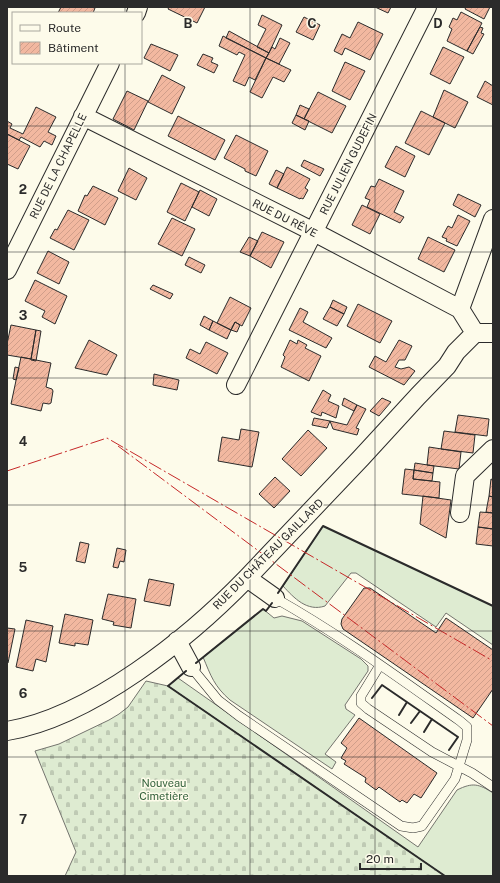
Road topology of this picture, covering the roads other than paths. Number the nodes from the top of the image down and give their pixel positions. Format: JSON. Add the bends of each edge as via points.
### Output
{"nodes":[{"id":1,"x":427,"y":7,"type":"edge"},
{"id":2,"x":109,"y":64,"type":"edge"},
{"id":3,"x":83,"y":116,"type":"junction"},
{"id":4,"x":493,"y":220,"type":"edge"},
{"id":5,"x":314,"y":232,"type":"junction"},
{"id":6,"x":7,"y":270,"type":"edge"},
{"id":7,"x":460,"y":309,"type":"junction"},
{"id":8,"x":475,"y":333,"type":"junction"},
{"id":9,"x":493,"y":333,"type":"edge"},
{"id":10,"x":236,"y":385,"type":"dead end"},
{"id":11,"x":493,"y":449,"type":"edge"},
{"id":12,"x":460,"y":513,"type":"dead end"},
{"id":13,"x":247,"y":578,"type":"junction"},
{"id":14,"x":275,"y":598,"type":"joint"},
{"id":15,"x":177,"y":641,"type":"junction"},
{"id":16,"x":380,"y":665,"type":"junction"},
{"id":17,"x":191,"y":667,"type":"joint"},
{"id":18,"x":7,"y":731,"type":"edge"},
{"id":19,"x":459,"y":767,"type":"junction"},
{"id":20,"x":493,"y":787,"type":"edge"}],
"edges":[{"from":1,"to":5,"type":"street","name":"RUE JULIEN GUDEFIN"},
{"from":2,"to":3,"type":"street","name":"RUE DE LA CHAPELLE"},
{"from":3,"to":5,"type":"street","name":"RUE DU RÊVE"},
{"from":3,"to":6,"type":"street","name":"RUE DE LA CHAPELLE"},
{"from":4,"to":7,"type":"street"},
{"from":5,"to":7,"type":"street","name":"RUE DU RÊVE"},
{"from":5,"to":10,"type":"street","name":"RUE JULIEN GUDEFIN"},
{"from":7,"to":8,"type":"street"},
{"from":8,"to":9,"type":"street"},
{"from":8,"to":13,"type":"street","name":"RUE DU CHÂTEAU GAILLARD","via":[[456,352],[448,366]]},
{"from":11,"to":12,"type":"street","via":[[465,476]]},
{"from":13,"to":14,"type":"street"},
{"from":13,"to":15,"type":"street","name":"RUE DU CHÂTEAU GAILLARD"},
{"from":14,"to":16,"type":"lane"},
{"from":15,"to":17,"type":"street"},
{"from":15,"to":18,"type":"street","name":"RUE DU CHÂTEAU GAILLARD","via":[[139,670],[94,698],[55,718]]},
{"from":16,"to":19,"type":"lane","via":[[467,727],[467,740]]},
{"from":16,"to":19,"type":"lane","via":[[361,696],[361,702],[432,752]]},
{"from":17,"to":19,"type":"lane","via":[[218,700],[401,826],[422,826],[455,779]]},
{"from":19,"to":20,"type":"lane"}]}
